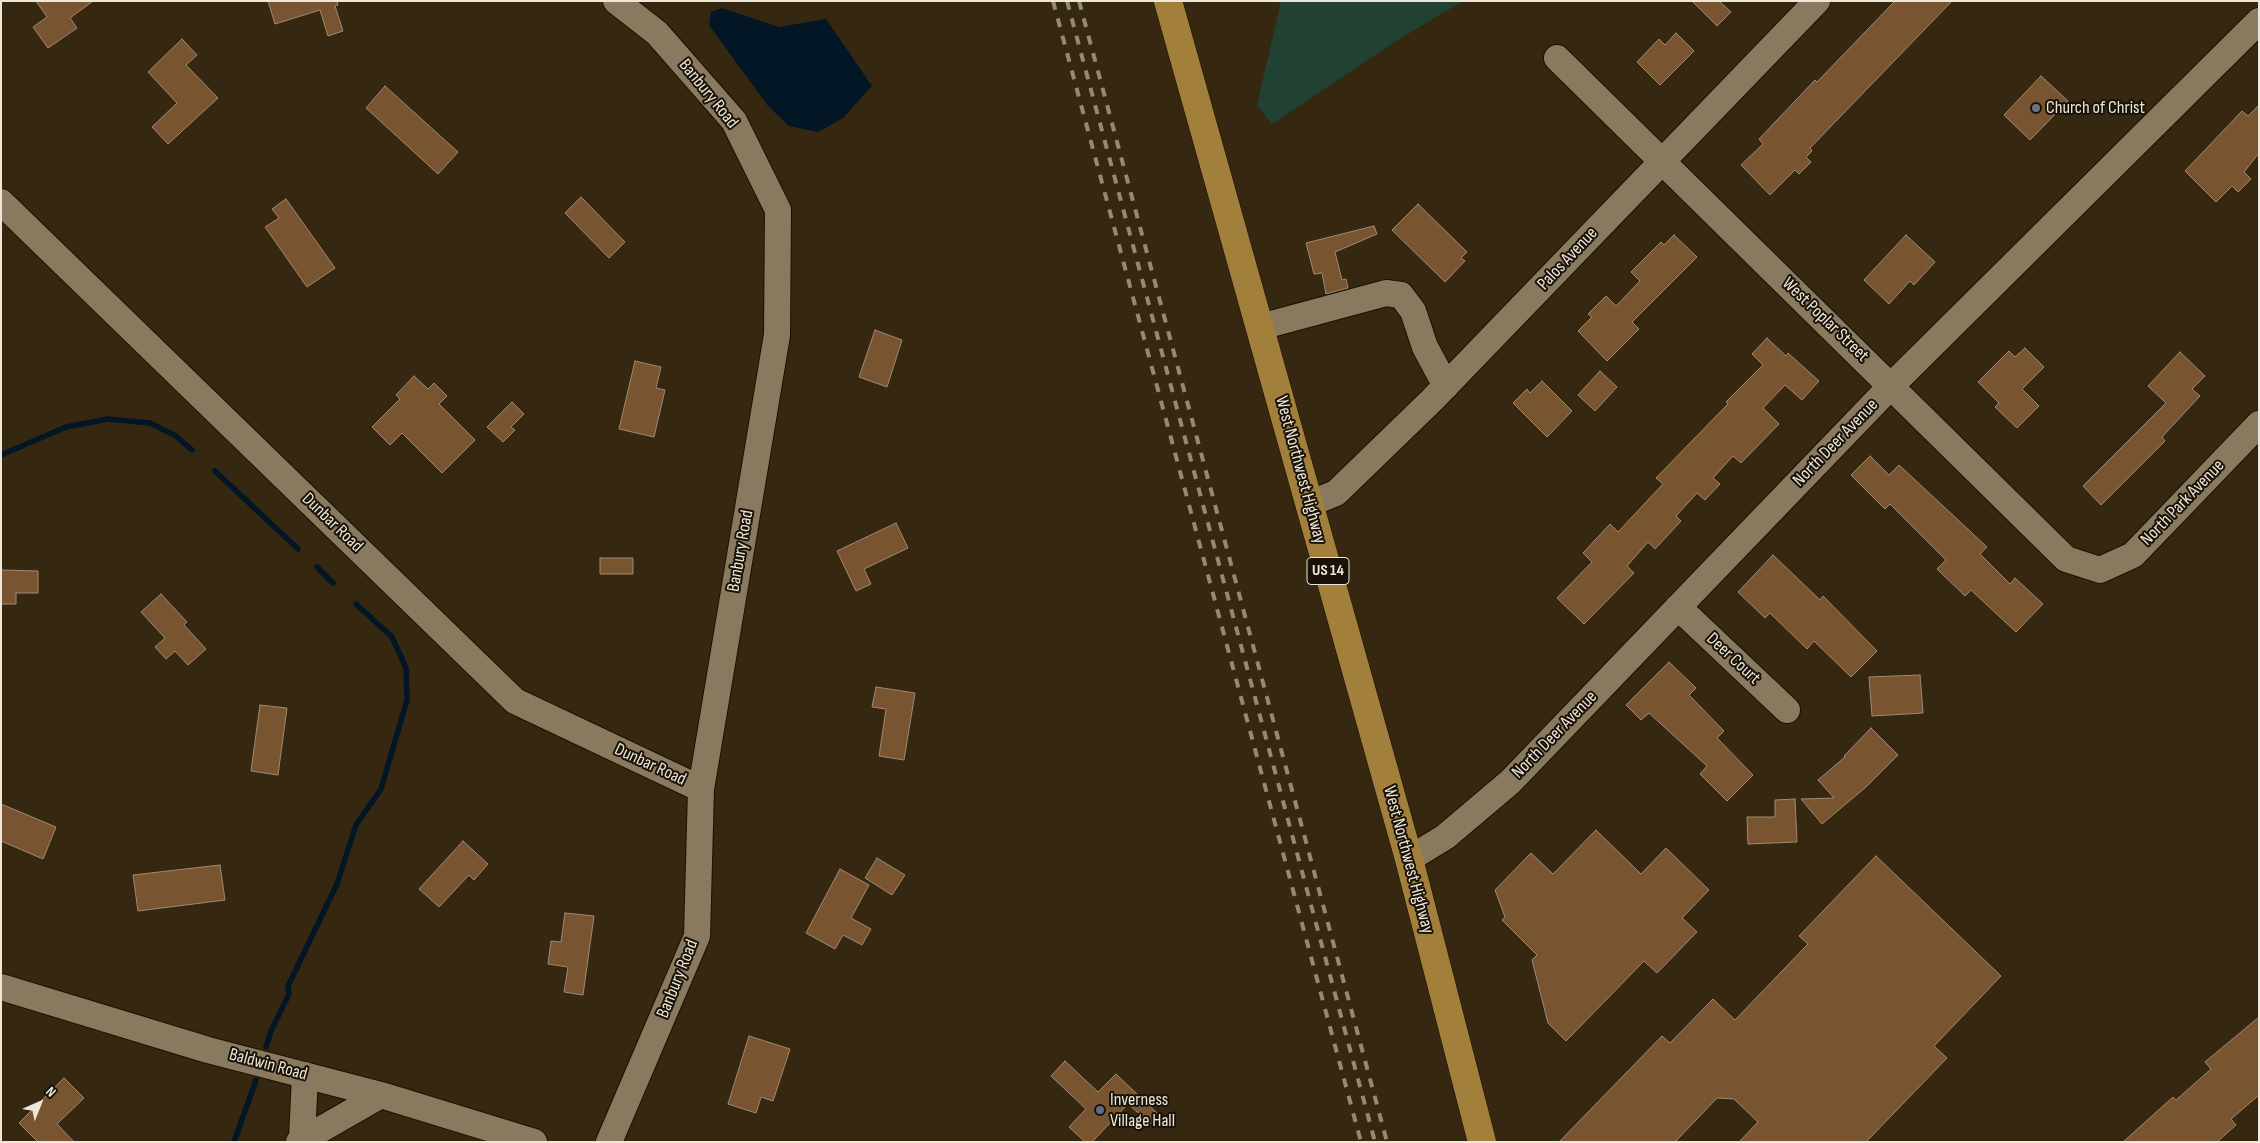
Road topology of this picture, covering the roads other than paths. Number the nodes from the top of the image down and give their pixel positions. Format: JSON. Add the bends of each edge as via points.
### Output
{"nodes":[{"id":1,"x":616,"y":1,"type":"edge"},
{"id":2,"x":1168,"y":1,"type":"edge"},
{"id":3,"x":1817,"y":1,"type":"edge"},
{"id":4,"x":2259,"y":21,"type":"edge"},
{"id":5,"x":1557,"y":58,"type":"dead end"},
{"id":6,"x":1662,"y":160,"type":"junction"},
{"id":7,"x":1,"y":202,"type":"edge"},
{"id":8,"x":1260,"y":327,"type":"junction"},
{"id":9,"x":1446,"y":386,"type":"junction"},
{"id":10,"x":1891,"y":386,"type":"junction"},
{"id":11,"x":2259,"y":424,"type":"edge"},
{"id":12,"x":1309,"y":504,"type":"junction"},
{"id":13,"x":2100,"y":570,"type":"joint"},
{"id":14,"x":1678,"y":607,"type":"junction"},
{"id":15,"x":1787,"y":710,"type":"dead end"},
{"id":16,"x":701,"y":789,"type":"junction"},
{"id":17,"x":1409,"y":858,"type":"junction"},
{"id":18,"x":1,"y":987,"type":"edge"},
{"id":19,"x":306,"y":1075,"type":"junction"},
{"id":20,"x":382,"y":1095,"type":"junction"},
{"id":21,"x":300,"y":1140,"type":"edge"},
{"id":22,"x":534,"y":1142,"type":"edge"},
{"id":23,"x":609,"y":1142,"type":"edge"},
{"id":24,"x":1482,"y":1142,"type":"edge"}],
"edges":[{"from":1,"to":16,"type":"street","name":"Banbury Road","via":[[657,33],[734,121],[778,210],[777,335]]},
{"from":2,"to":8,"type":"main road","name":"West Northwest Highway","number":"US 14"},
{"from":3,"to":6,"type":"street","name":"Palos Avenue"},
{"from":4,"to":10,"type":"street","name":"North Deer Avenue"},
{"from":5,"to":6,"type":"street","name":"West Poplar Street"},
{"from":6,"to":9,"type":"street","name":"Palos Avenue"},
{"from":6,"to":10,"type":"street","name":"West Poplar Street"},
{"from":7,"to":16,"type":"street","name":"Dunbar Road","via":[[515,701]]},
{"from":8,"to":9,"type":"street","via":[[1386,294],[1401,295],[1413,311],[1424,347]]},
{"from":8,"to":12,"type":"main road","name":"West Northwest Highway","number":"US 14"},
{"from":9,"to":12,"type":"street","name":"Palos Avenue","via":[[1336,493]]},
{"from":10,"to":13,"type":"street","name":"West Poplar Street","via":[[2066,559]]},
{"from":10,"to":14,"type":"street","name":"North Deer Avenue"},
{"from":11,"to":13,"type":"street","name":"North Park Avenue","via":[[2134,555]]},
{"from":12,"to":17,"type":"main road","name":"West Northwest Highway","number":"US 14"},
{"from":14,"to":15,"type":"street","name":"Deer Court"},
{"from":14,"to":17,"type":"street","name":"North Deer Avenue","via":[[1510,782],[1445,837]]},
{"from":16,"to":23,"type":"street","name":"Banbury Road","via":[[697,936]]},
{"from":17,"to":24,"type":"main road","name":"West Northwest Highway","number":"US 14"},
{"from":18,"to":19,"type":"street","name":"Baldwin Road","via":[[208,1050]]},
{"from":19,"to":20,"type":"street","name":"Baldwin Road"},
{"from":19,"to":21,"type":"street"},
{"from":20,"to":21,"type":"street"},
{"from":20,"to":22,"type":"street","name":"Baldwin Road"}]}
